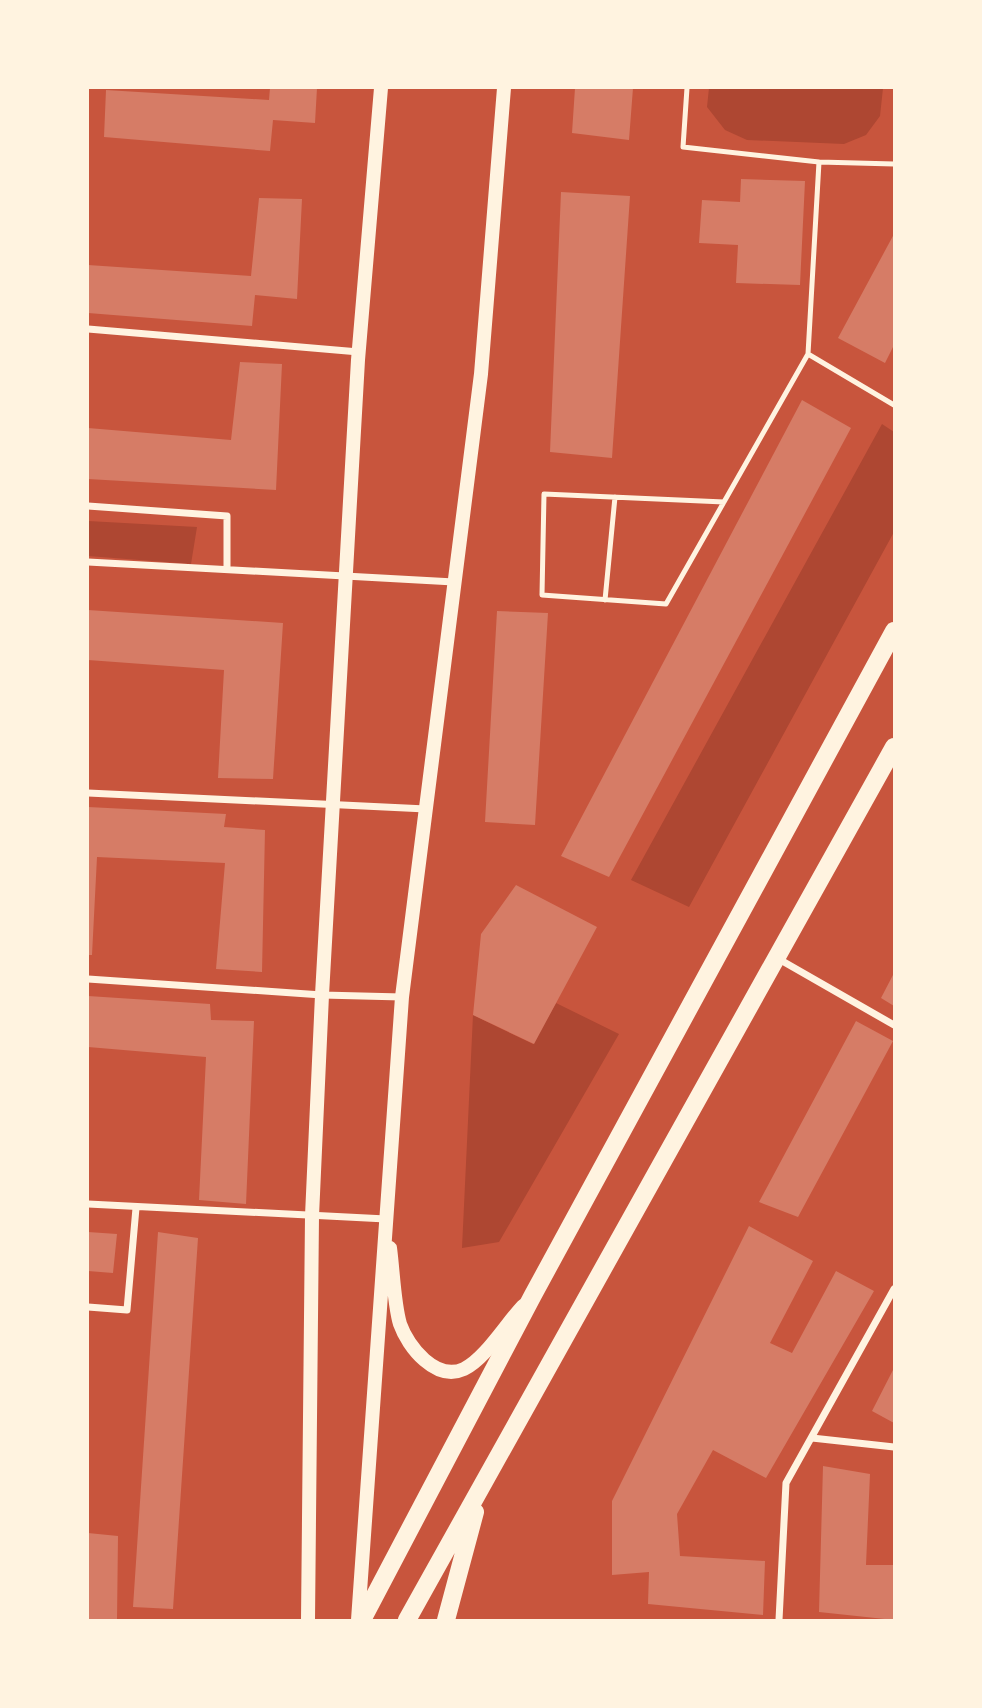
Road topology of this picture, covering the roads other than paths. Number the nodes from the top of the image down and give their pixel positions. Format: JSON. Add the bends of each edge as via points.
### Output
{"nodes":[{"id":1,"x":381,"y":88,"type":"edge"},
{"id":2,"x":504,"y":88,"type":"edge"},
{"id":3,"x":687,"y":88,"type":"edge"},
{"id":4,"x":819,"y":162,"type":"junction"},
{"id":5,"x":894,"y":164,"type":"edge"},
{"id":6,"x":88,"y":329,"type":"edge"},
{"id":7,"x":359,"y":352,"type":"junction"},
{"id":8,"x":808,"y":354,"type":"junction"},
{"id":9,"x":894,"y":405,"type":"edge"},
{"id":10,"x":615,"y":497,"type":"junction"},
{"id":11,"x":724,"y":502,"type":"junction"},
{"id":12,"x":88,"y":506,"type":"edge"},
{"id":13,"x":88,"y":562,"type":"edge"},
{"id":14,"x":227,"y":569,"type":"junction"},
{"id":15,"x":344,"y":575,"type":"junction"},
{"id":16,"x":454,"y":582,"type":"junction"},
{"id":17,"x":605,"y":600,"type":"junction"},
{"id":18,"x":894,"y":631,"type":"edge"},
{"id":19,"x":894,"y":747,"type":"edge"},
{"id":20,"x":88,"y":793,"type":"edge"},
{"id":21,"x":333,"y":805,"type":"junction"},
{"id":22,"x":426,"y":809,"type":"junction"},
{"id":23,"x":776,"y":957,"type":"junction"},
{"id":24,"x":88,"y":979,"type":"edge"},
{"id":25,"x":322,"y":995,"type":"junction"},
{"id":26,"x":402,"y":997,"type":"junction"},
{"id":27,"x":894,"y":1025,"type":"edge"},
{"id":28,"x":88,"y":1204,"type":"edge"},
{"id":29,"x":136,"y":1208,"type":"junction"},
{"id":30,"x":312,"y":1216,"type":"junction"},
{"id":31,"x":386,"y":1219,"type":"junction"},
{"id":32,"x":894,"y":1289,"type":"edge"},
{"id":33,"x":533,"y":1295,"type":"junction"},
{"id":34,"x":88,"y":1307,"type":"edge"},
{"id":35,"x":812,"y":1438,"type":"junction"},
{"id":36,"x":894,"y":1447,"type":"edge"},
{"id":37,"x":482,"y":1485,"type":"junction"},
{"id":38,"x":308,"y":1620,"type":"edge"},
{"id":39,"x":360,"y":1620,"type":"edge"},
{"id":40,"x":407,"y":1620,"type":"edge"},
{"id":41,"x":446,"y":1620,"type":"edge"},
{"id":42,"x":779,"y":1620,"type":"edge"}],
"edges":[{"from":1,"to":7,"type":"main road"},
{"from":2,"to":16,"type":"main road","via":[[481,374]]},
{"from":3,"to":4,"type":"lane","via":[[683,147]]},
{"from":4,"to":5,"type":"lane"},
{"from":4,"to":8,"type":"lane"},
{"from":6,"to":7,"type":"street"},
{"from":7,"to":15,"type":"main road"},
{"from":8,"to":9,"type":"lane"},
{"from":8,"to":11,"type":"lane"},
{"from":10,"to":11,"type":"lane"},
{"from":10,"to":17,"type":"lane"},
{"from":10,"to":17,"type":"lane","via":[[544,494],[542,595]]},
{"from":11,"to":17,"type":"lane","via":[[666,604]]},
{"from":12,"to":14,"type":"street","via":[[227,516]]},
{"from":13,"to":14,"type":"street"},
{"from":14,"to":15,"type":"street"},
{"from":15,"to":16,"type":"street"},
{"from":15,"to":21,"type":"main road"},
{"from":16,"to":22,"type":"main road"},
{"from":18,"to":33,"type":"main road"},
{"from":19,"to":23,"type":"main road"},
{"from":20,"to":21,"type":"street"},
{"from":21,"to":22,"type":"street"},
{"from":21,"to":25,"type":"main road"},
{"from":22,"to":26,"type":"main road"},
{"from":23,"to":27,"type":"street"},
{"from":23,"to":37,"type":"main road"},
{"from":24,"to":25,"type":"street"},
{"from":25,"to":26,"type":"street"},
{"from":25,"to":30,"type":"main road"},
{"from":26,"to":31,"type":"main road"},
{"from":28,"to":29,"type":"street"},
{"from":29,"to":30,"type":"street"},
{"from":29,"to":34,"type":"street","via":[[127,1310]]},
{"from":30,"to":31,"type":"street"},
{"from":30,"to":38,"type":"main road"},
{"from":31,"to":33,"type":"main road","via":[[400,1323],[413,1347],[435,1368],[461,1371],[472,1364]]},
{"from":31,"to":39,"type":"main road"},
{"from":32,"to":35,"type":"street"},
{"from":33,"to":39,"type":"main road"},
{"from":35,"to":36,"type":"street"},
{"from":35,"to":42,"type":"street","via":[[786,1483]]},
{"from":37,"to":40,"type":"main road"},
{"from":37,"to":41,"type":"main road"}]}
